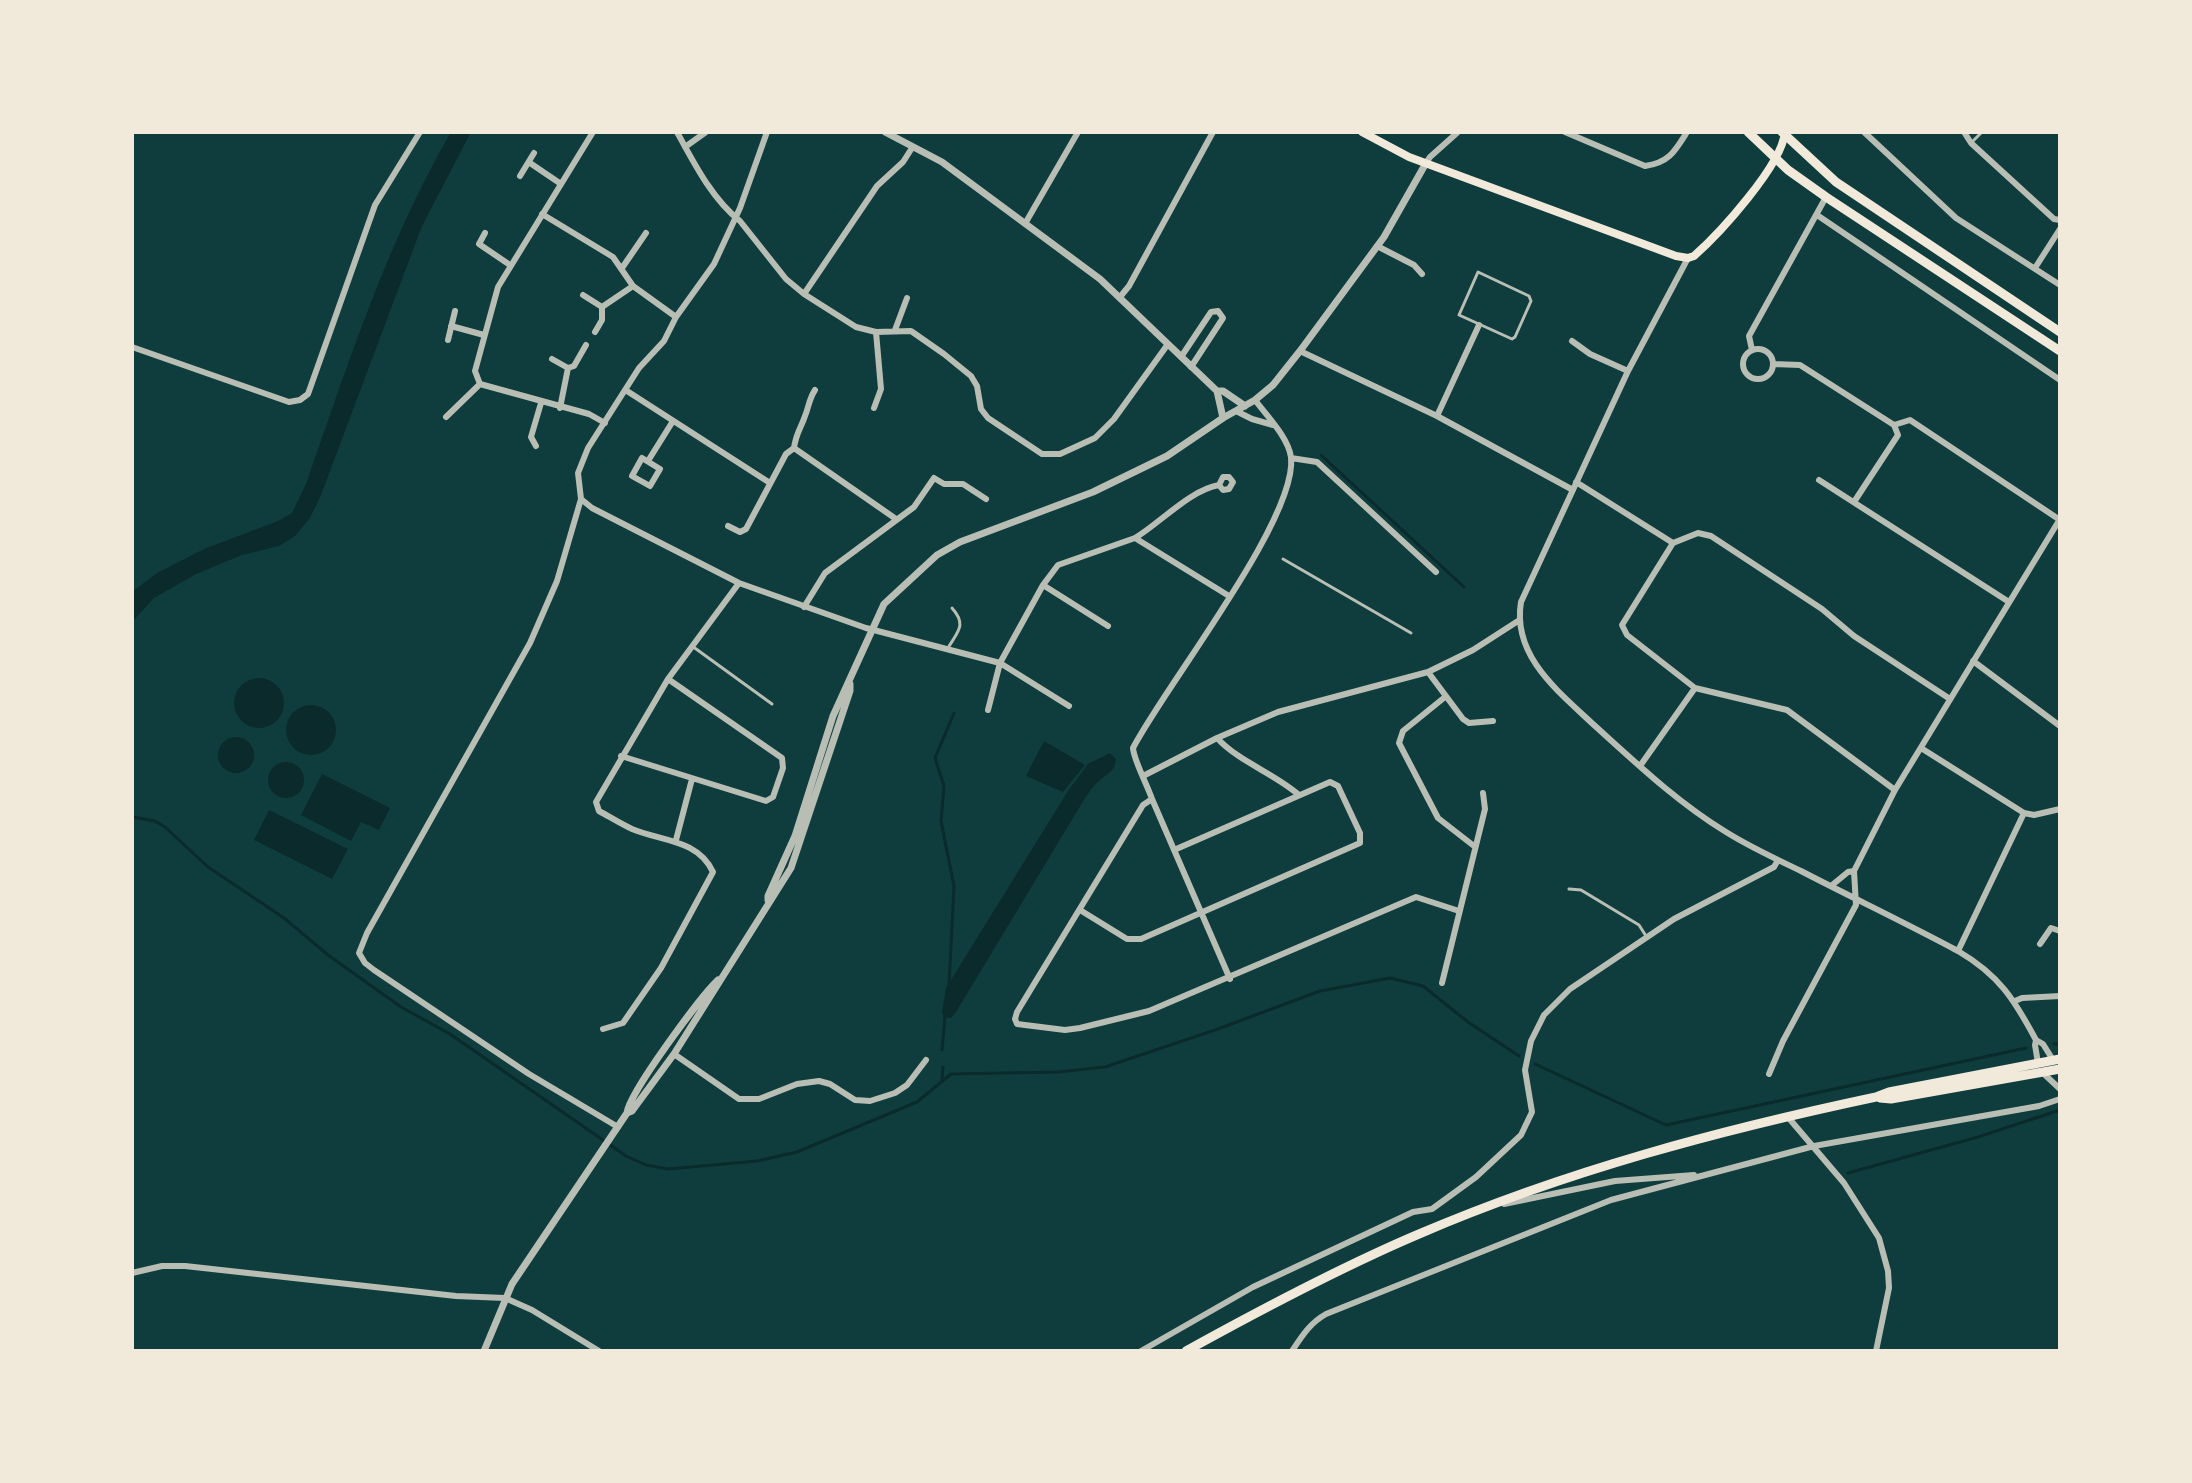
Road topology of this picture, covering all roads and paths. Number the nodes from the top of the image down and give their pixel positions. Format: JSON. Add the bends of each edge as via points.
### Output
{"nodes":[{"id":1,"x":420,"y":132,"type":"edge"},
{"id":2,"x":593,"y":132,"type":"edge"},
{"id":3,"x":677,"y":132,"type":"edge"},
{"id":4,"x":706,"y":132,"type":"edge"},
{"id":5,"x":767,"y":132,"type":"edge"},
{"id":6,"x":885,"y":132,"type":"edge"},
{"id":7,"x":1078,"y":132,"type":"edge"},
{"id":8,"x":1213,"y":132,"type":"edge"},
{"id":9,"x":1362,"y":132,"type":"edge"},
{"id":10,"x":1458,"y":132,"type":"edge"},
{"id":11,"x":1565,"y":132,"type":"edge"},
{"id":12,"x":1687,"y":132,"type":"edge"},
{"id":13,"x":1748,"y":132,"type":"edge"},
{"id":14,"x":1864,"y":132,"type":"edge"},
{"id":15,"x":1964,"y":132,"type":"edge"},
{"id":16,"x":1982,"y":132,"type":"edge"},
{"id":17,"x":1784,"y":133,"type":"edge"},
{"id":18,"x":1971,"y":143,"type":"junction"},
{"id":19,"x":685,"y":147,"type":"junction"},
{"id":20,"x":912,"y":148,"type":"junction"},
{"id":21,"x":534,"y":153,"type":"dead end"},
{"id":22,"x":1774,"y":158,"type":"junction"},
{"id":23,"x":530,"y":163,"type":"junction"},
{"id":24,"x":1426,"y":163,"type":"junction"},
{"id":25,"x":520,"y":176,"type":"dead end"},
{"id":26,"x":1836,"y":182,"type":"junction"},
{"id":27,"x":561,"y":184,"type":"junction"},
{"id":28,"x":1826,"y":197,"type":"junction"},
{"id":29,"x":542,"y":214,"type":"junction"},
{"id":30,"x":1817,"y":215,"type":"junction"},
{"id":31,"x":735,"y":217,"type":"junction"},
{"id":32,"x":2060,"y":220,"type":"edge"},
{"id":33,"x":1026,"y":222,"type":"junction"},
{"id":34,"x":2060,"y":229,"type":"edge"},
{"id":35,"x":485,"y":233,"type":"dead end"},
{"id":36,"x":646,"y":233,"type":"dead end"},
{"id":37,"x":1377,"y":246,"type":"junction"},
{"id":38,"x":1688,"y":258,"type":"junction"},
{"id":39,"x":510,"y":265,"type":"junction"},
{"id":40,"x":622,"y":268,"type":"junction"},
{"id":41,"x":2035,"y":268,"type":"junction"},
{"id":42,"x":1422,"y":274,"type":"dead end"},
{"id":43,"x":2060,"y":285,"type":"edge"},
{"id":44,"x":633,"y":286,"type":"junction"},
{"id":45,"x":804,"y":294,"type":"junction"},
{"id":46,"x":583,"y":295,"type":"dead end"},
{"id":47,"x":1120,"y":297,"type":"junction"},
{"id":48,"x":907,"y":298,"type":"dead end"},
{"id":49,"x":602,"y":307,"type":"junction"},
{"id":50,"x":455,"y":311,"type":"dead end"},
{"id":51,"x":676,"y":317,"type":"junction"},
{"id":52,"x":1479,"y":325,"type":"junction"},
{"id":53,"x":451,"y":326,"type":"junction"},
{"id":54,"x":895,"y":330,"type":"junction"},
{"id":55,"x":595,"y":332,"type":"dead end"},
{"id":56,"x":876,"y":332,"type":"junction"},
{"id":57,"x":2060,"y":332,"type":"edge"},
{"id":58,"x":484,"y":335,"type":"junction"},
{"id":59,"x":448,"y":340,"type":"dead end"},
{"id":60,"x":1572,"y":341,"type":"dead end"},
{"id":61,"x":1168,"y":344,"type":"junction"},
{"id":62,"x":586,"y":345,"type":"dead end"},
{"id":63,"x":132,"y":347,"type":"edge"},
{"id":64,"x":1752,"y":350,"type":"junction"},
{"id":65,"x":1300,"y":351,"type":"junction"},
{"id":66,"x":2060,"y":351,"type":"edge"},
{"id":67,"x":1181,"y":357,"type":"junction"},
{"id":68,"x":552,"y":359,"type":"dead end"},
{"id":69,"x":1773,"y":364,"type":"junction"},
{"id":70,"x":1191,"y":367,"type":"junction"},
{"id":71,"x":568,"y":368,"type":"junction"},
{"id":72,"x":1628,"y":371,"type":"junction"},
{"id":73,"x":2060,"y":380,"type":"edge"},
{"id":74,"x":480,"y":384,"type":"junction"},
{"id":75,"x":815,"y":390,"type":"dead end"},
{"id":76,"x":627,"y":391,"type":"junction"},
{"id":77,"x":1217,"y":391,"type":"junction"},
{"id":78,"x":1255,"y":400,"type":"junction"},
{"id":79,"x":541,"y":403,"type":"junction"},
{"id":80,"x":1245,"y":406,"type":"junction"},
{"id":81,"x":560,"y":408,"type":"junction"},
{"id":82,"x":874,"y":408,"type":"dead end"},
{"id":83,"x":1236,"y":411,"type":"junction"},
{"id":84,"x":1437,"y":416,"type":"junction"},
{"id":85,"x":446,"y":417,"type":"dead end"},
{"id":86,"x":1223,"y":418,"type":"junction"},
{"id":87,"x":673,"y":421,"type":"junction"},
{"id":88,"x":605,"y":423,"type":"junction"},
{"id":89,"x":1273,"y":425,"type":"junction"},
{"id":90,"x":1894,"y":425,"type":"junction"},
{"id":91,"x":536,"y":446,"type":"dead end"},
{"id":92,"x":794,"y":448,"type":"junction"},
{"id":93,"x":1291,"y":458,"type":"junction"},
{"id":94,"x":648,"y":461,"type":"junction"},
{"id":95,"x":1819,"y":480,"type":"dead end"},
{"id":96,"x":1576,"y":482,"type":"junction"},
{"id":97,"x":770,"y":483,"type":"junction"},
{"id":98,"x":1219,"y":485,"type":"dead end"},
{"id":99,"x":1573,"y":490,"type":"junction"},
{"id":100,"x":581,"y":499,"type":"junction"},
{"id":101,"x":986,"y":499,"type":"dead end"},
{"id":102,"x":1854,"y":502,"type":"junction"},
{"id":103,"x":896,"y":519,"type":"junction"},
{"id":104,"x":2060,"y":519,"type":"edge"},
{"id":105,"x":728,"y":526,"type":"dead end"},
{"id":106,"x":1135,"y":538,"type":"junction"},
{"id":107,"x":1673,"y":543,"type":"junction"},
{"id":108,"x":1283,"y":559,"type":"dead end"},
{"id":109,"x":1436,"y":572,"type":"dead end"},
{"id":110,"x":739,"y":583,"type":"junction"},
{"id":111,"x":1043,"y":585,"type":"junction"},
{"id":112,"x":1229,"y":596,"type":"junction"},
{"id":113,"x":2009,"y":602,"type":"junction"},
{"id":114,"x":804,"y":607,"type":"junction"},
{"id":115,"x":952,"y":608,"type":"dead end"},
{"id":116,"x":1518,"y":621,"type":"junction"},
{"id":117,"x":1108,"y":626,"type":"dead end"},
{"id":118,"x":873,"y":630,"type":"junction"},
{"id":119,"x":1411,"y":633,"type":"dead end"},
{"id":120,"x":692,"y":646,"type":"junction"},
{"id":121,"x":948,"y":648,"type":"junction"},
{"id":122,"x":1973,"y":661,"type":"junction"},
{"id":123,"x":1000,"y":663,"type":"junction"},
{"id":124,"x":1428,"y":672,"type":"junction"},
{"id":125,"x":668,"y":679,"type":"junction"},
{"id":126,"x":1695,"y":688,"type":"junction"},
{"id":127,"x":1445,"y":697,"type":"junction"},
{"id":128,"x":1950,"y":699,"type":"junction"},
{"id":129,"x":772,"y":704,"type":"dead end"},
{"id":130,"x":1069,"y":706,"type":"dead end"},
{"id":131,"x":988,"y":710,"type":"dead end"},
{"id":132,"x":1493,"y":721,"type":"dead end"},
{"id":133,"x":2060,"y":726,"type":"edge"},
{"id":134,"x":1217,"y":738,"type":"junction"},
{"id":135,"x":1921,"y":748,"type":"junction"},
{"id":136,"x":621,"y":756,"type":"junction"},
{"id":137,"x":1640,"y":766,"type":"junction"},
{"id":138,"x":1145,"y":775,"type":"junction"},
{"id":139,"x":692,"y":779,"type":"junction"},
{"id":140,"x":1895,"y":790,"type":"junction"},
{"id":141,"x":1483,"y":793,"type":"dead end"},
{"id":142,"x":1299,"y":795,"type":"junction"},
{"id":143,"x":1152,"y":799,"type":"junction"},
{"id":144,"x":2060,"y":809,"type":"edge"},
{"id":145,"x":2024,"y":813,"type":"junction"},
{"id":146,"x":676,"y":840,"type":"junction"},
{"id":147,"x":1474,"y":846,"type":"junction"},
{"id":148,"x":1174,"y":850,"type":"junction"},
{"id":149,"x":1778,"y":860,"type":"junction"},
{"id":150,"x":1854,"y":871,"type":"junction"},
{"id":151,"x":1831,"y":886,"type":"junction"},
{"id":152,"x":1569,"y":889,"type":"dead end"},
{"id":153,"x":1854,"y":898,"type":"junction"},
{"id":154,"x":1080,"y":910,"type":"junction"},
{"id":155,"x":1459,"y":911,"type":"junction"},
{"id":156,"x":1202,"y":913,"type":"junction"},
{"id":157,"x":2060,"y":931,"type":"edge"},
{"id":158,"x":1646,"y":936,"type":"junction"},
{"id":159,"x":2040,"y":944,"type":"dead end"},
{"id":160,"x":1958,"y":951,"type":"junction"},
{"id":161,"x":720,"y":978,"type":"junction"},
{"id":162,"x":1230,"y":979,"type":"junction"},
{"id":163,"x":1442,"y":983,"type":"dead end"},
{"id":164,"x":2060,"y":996,"type":"edge"},
{"id":165,"x":2015,"y":1001,"type":"junction"},
{"id":166,"x":603,"y":1029,"type":"dead end"},
{"id":167,"x":2036,"y":1040,"type":"junction"},
{"id":168,"x":666,"y":1048,"type":"junction"},
{"id":169,"x":674,"y":1054,"type":"junction"},
{"id":170,"x":926,"y":1060,"type":"dead end"},
{"id":171,"x":2058,"y":1066,"type":"edge"},
{"id":172,"x":2041,"y":1068,"type":"junction"},
{"id":173,"x":1769,"y":1074,"type":"dead end"},
{"id":174,"x":2060,"y":1089,"type":"edge"},
{"id":175,"x":2060,"y":1099,"type":"edge"},
{"id":176,"x":627,"y":1113,"type":"junction"},
{"id":177,"x":1787,"y":1116,"type":"junction"},
{"id":178,"x":615,"y":1131,"type":"junction"},
{"id":179,"x":1814,"y":1146,"type":"junction"},
{"id":180,"x":1709,"y":1174,"type":"junction"},
{"id":181,"x":1481,"y":1210,"type":"junction"},
{"id":182,"x":132,"y":1273,"type":"edge"},
{"id":183,"x":505,"y":1298,"type":"junction"},
{"id":184,"x":484,"y":1351,"type":"edge"},
{"id":185,"x":599,"y":1351,"type":"edge"},
{"id":186,"x":1141,"y":1351,"type":"edge"},
{"id":187,"x":1186,"y":1351,"type":"edge"},
{"id":188,"x":1292,"y":1351,"type":"edge"},
{"id":189,"x":1876,"y":1351,"type":"edge"}],
"edges":[{"from":1,"to":63,"type":"street","via":[[375,205],[308,394],[300,400],[289,402]]},
{"from":2,"to":27,"type":"street"},
{"from":3,"to":19,"type":"street"},
{"from":4,"to":19,"type":"street"},
{"from":5,"to":31,"type":"street"},
{"from":6,"to":20,"type":"street"},
{"from":7,"to":33,"type":"street"},
{"from":8,"to":47,"type":"street"},
{"from":9,"to":24,"type":"main road"},
{"from":10,"to":24,"type":"street"},
{"from":11,"to":12,"type":"street","via":[[1645,166],[1671,158]]},
{"from":13,"to":22,"type":"main road"},
{"from":14,"to":41,"type":"street","via":[[1956,218]]},
{"from":15,"to":18,"type":"street"},
{"from":16,"to":18,"type":"lane"},
{"from":17,"to":22,"type":"main road"},
{"from":17,"to":26,"type":"main road"},
{"from":18,"to":32,"type":"street"},
{"from":19,"to":31,"type":"street"},
{"from":20,"to":33,"type":"street","via":[[942,162]]},
{"from":20,"to":45,"type":"street","via":[[877,186]]},
{"from":21,"to":23,"type":"street"},
{"from":22,"to":28,"type":"main road"},
{"from":22,"to":38,"type":"main road","via":[[1728,223]]},
{"from":23,"to":25,"type":"street"},
{"from":23,"to":27,"type":"street"},
{"from":24,"to":37,"type":"street"},
{"from":24,"to":38,"type":"main road"},
{"from":26,"to":28,"type":"main road"},
{"from":26,"to":57,"type":"main road"},
{"from":27,"to":29,"type":"street"},
{"from":28,"to":30,"type":"street"},
{"from":28,"to":66,"type":"main road"},
{"from":29,"to":39,"type":"street"},
{"from":29,"to":40,"type":"street","via":[[613,257]]},
{"from":30,"to":64,"type":"street","via":[[1749,336]]},
{"from":30,"to":73,"type":"street"},
{"from":31,"to":45,"type":"street"},
{"from":31,"to":51,"type":"street","via":[[714,264]]},
{"from":33,"to":47,"type":"street"},
{"from":34,"to":41,"type":"street"},
{"from":35,"to":39,"type":"street","via":[[479,244]]},
{"from":36,"to":40,"type":"street"},
{"from":37,"to":42,"type":"street"},
{"from":37,"to":65,"type":"street"},
{"from":38,"to":72,"type":"street"},
{"from":39,"to":58,"type":"street","via":[[492,301]]},
{"from":40,"to":44,"type":"street"},
{"from":41,"to":43,"type":"street"},
{"from":44,"to":49,"type":"street"},
{"from":44,"to":51,"type":"street"},
{"from":45,"to":56,"type":"street","via":[[856,327]]},
{"from":46,"to":49,"type":"street"},
{"from":47,"to":61,"type":"street"},
{"from":48,"to":54,"type":"street"},
{"from":49,"to":55,"type":"street"},
{"from":50,"to":53,"type":"street"},
{"from":51,"to":76,"type":"street"},
{"from":52,"to":52,"type":"lane","via":[[1459,315],[1478,272],[1529,296],[1512,339]]},
{"from":52,"to":84,"type":"street"},
{"from":53,"to":58,"type":"street"},
{"from":53,"to":59,"type":"street"},
{"from":54,"to":56,"type":"street"},
{"from":54,"to":61,"type":"street","via":[[911,331],[971,376],[988,418],[1042,454],[1060,454],[1095,438]]},
{"from":56,"to":82,"type":"street","via":[[881,389]]},
{"from":58,"to":74,"type":"street","via":[[475,371]]},
{"from":60,"to":72,"type":"street"},
{"from":61,"to":67,"type":"street"},
{"from":62,"to":71,"type":"street"},
{"from":64,"to":69,"type":"street","via":[[1765,351]]},
{"from":64,"to":69,"type":"street","via":[[1744,360],[1748,376],[1764,378]]},
{"from":65,"to":78,"type":"street"},
{"from":65,"to":84,"type":"street"},
{"from":67,"to":70,"type":"street"},
{"from":67,"to":70,"type":"street","via":[[1211,312],[1221,313],[1223,318]]},
{"from":68,"to":71,"type":"street"},
{"from":69,"to":90,"type":"street","via":[[1800,365]]},
{"from":70,"to":77,"type":"street"},
{"from":71,"to":81,"type":"street"},
{"from":72,"to":96,"type":"street"},
{"from":74,"to":79,"type":"street"},
{"from":74,"to":85,"type":"street"},
{"from":75,"to":92,"type":"street"},
{"from":76,"to":87,"type":"street"},
{"from":76,"to":88,"type":"street"},
{"from":77,"to":80,"type":"street"},
{"from":77,"to":86,"type":"street"},
{"from":78,"to":80,"type":"street"},
{"from":78,"to":89,"type":"street"},
{"from":79,"to":81,"type":"street"},
{"from":79,"to":91,"type":"street","via":[[531,437]]},
{"from":80,"to":83,"type":"street"},
{"from":81,"to":88,"type":"street"},
{"from":83,"to":86,"type":"street"},
{"from":83,"to":89,"type":"street"},
{"from":84,"to":99,"type":"street"},
{"from":86,"to":118,"type":"street","via":[[1167,456],[1093,492],[976,534],[937,555],[884,604]]},
{"from":87,"to":94,"type":"street"},
{"from":87,"to":97,"type":"street"},
{"from":88,"to":100,"type":"street","via":[[578,473]]},
{"from":89,"to":93,"type":"street"},
{"from":90,"to":102,"type":"street","via":[[1898,435]]},
{"from":90,"to":104,"type":"street","via":[[1910,420]]},
{"from":92,"to":97,"type":"street"},
{"from":92,"to":103,"type":"street"},
{"from":93,"to":109,"type":"street","via":[[1317,462]]},
{"from":93,"to":112,"type":"street","via":[[1290,477],[1262,546]]},
{"from":94,"to":94,"type":"street","via":[[660,469],[650,486],[632,476],[642,458]]},
{"from":95,"to":102,"type":"street"},
{"from":96,"to":99,"type":"street"},
{"from":96,"to":107,"type":"street"},
{"from":97,"to":105,"type":"street","via":[[746,529]]},
{"from":98,"to":106,"type":"street"},
{"from":99,"to":116,"type":"street","via":[[1521,602]]},
{"from":100,"to":110,"type":"street"},
{"from":100,"to":178,"type":"street","via":[[557,581],[530,643],[359,953],[365,963]]},
{"from":101,"to":103,"type":"street","via":[[963,484],[934,478],[914,507]]},
{"from":102,"to":113,"type":"street"},
{"from":103,"to":114,"type":"street","via":[[825,573]]},
{"from":104,"to":113,"type":"street"},
{"from":106,"to":111,"type":"street","via":[[1058,565]]},
{"from":106,"to":112,"type":"street"},
{"from":107,"to":126,"type":"street","via":[[1622,625],[1627,635]]},
{"from":107,"to":128,"type":"street","via":[[1698,533],[1711,536]]},
{"from":108,"to":119,"type":"lane"},
{"from":110,"to":114,"type":"street"},
{"from":110,"to":120,"type":"street"},
{"from":111,"to":117,"type":"street"},
{"from":111,"to":123,"type":"street"},
{"from":112,"to":138,"type":"street","via":[[1133,748]]},
{"from":113,"to":122,"type":"street"},
{"from":114,"to":118,"type":"street"},
{"from":115,"to":121,"type":"lane","via":[[961,625]]},
{"from":116,"to":124,"type":"street"},
{"from":116,"to":137,"type":"street","via":[[1524,645],[1543,674]]},
{"from":118,"to":121,"type":"street"},
{"from":118,"to":161,"type":"street","via":[[787,867]]},
{"from":120,"to":125,"type":"street"},
{"from":120,"to":129,"type":"lane"},
{"from":121,"to":123,"type":"street"},
{"from":122,"to":128,"type":"street"},
{"from":122,"to":133,"type":"street"},
{"from":123,"to":130,"type":"street"},
{"from":123,"to":131,"type":"street"},
{"from":124,"to":127,"type":"street"},
{"from":124,"to":134,"type":"street","via":[[1278,712]]},
{"from":125,"to":136,"type":"street"},
{"from":125,"to":139,"type":"street","via":[[782,758],[773,797],[766,801]]},
{"from":126,"to":137,"type":"street"},
{"from":126,"to":140,"type":"street","via":[[1779,706]]},
{"from":127,"to":132,"type":"street","via":[[1469,723]]},
{"from":127,"to":147,"type":"street","via":[[1403,731],[1399,743],[1438,818]]},
{"from":128,"to":135,"type":"street"},
{"from":134,"to":138,"type":"street"},
{"from":134,"to":142,"type":"street"},
{"from":135,"to":140,"type":"street"},
{"from":135,"to":145,"type":"street"},
{"from":136,"to":139,"type":"street"},
{"from":136,"to":146,"type":"street","via":[[596,802],[599,811],[634,830]]},
{"from":137,"to":149,"type":"street","via":[[1710,822]]},
{"from":138,"to":143,"type":"street"},
{"from":139,"to":146,"type":"street"},
{"from":140,"to":150,"type":"street"},
{"from":141,"to":147,"type":"street","via":[[1485,809]]},
{"from":142,"to":148,"type":"street"},
{"from":142,"to":156,"type":"street","via":[[1330,782],[1338,786],[1360,843]]},
{"from":143,"to":148,"type":"street"},
{"from":143,"to":154,"type":"street","via":[[1143,805]]},
{"from":144,"to":145,"type":"street"},
{"from":145,"to":160,"type":"street"},
{"from":146,"to":166,"type":"street","via":[[709,862],[713,872],[661,968],[623,1023]]},
{"from":147,"to":155,"type":"street"},
{"from":148,"to":156,"type":"street"},
{"from":149,"to":151,"type":"street"},
{"from":149,"to":158,"type":"street","via":[[1774,867]]},
{"from":150,"to":151,"type":"street"},
{"from":150,"to":153,"type":"street"},
{"from":151,"to":153,"type":"street"},
{"from":152,"to":158,"type":"lane","via":[[1581,890],[1639,925]]},
{"from":153,"to":160,"type":"street"},
{"from":153,"to":173,"type":"street","via":[[1856,905]]},
{"from":154,"to":156,"type":"street","via":[[1127,939],[1141,939]]},
{"from":154,"to":162,"type":"street","via":[[1017,1012],[1017,1024],[1065,1030],[1101,1025]]},
{"from":155,"to":162,"type":"street","via":[[1416,897]]},
{"from":155,"to":163,"type":"street"},
{"from":156,"to":162,"type":"street"},
{"from":157,"to":159,"type":"street","via":[[2051,928]]},
{"from":158,"to":186,"type":"street","via":[[1584,977],[1544,1015],[1527,1054],[1529,1120],[1521,1135],[1476,1177],[1432,1209],[1413,1212],[1253,1287]]},
{"from":160,"to":165,"type":"street","via":[[1989,972]]},
{"from":161,"to":168,"type":"street"},
{"from":161,"to":169,"type":"street"},
{"from":164,"to":165,"type":"street"},
{"from":165,"to":167,"type":"street"},
{"from":167,"to":171,"type":"street"},
{"from":167,"to":172,"type":"street"},
{"from":168,"to":169,"type":"street"},
{"from":168,"to":176,"type":"street"},
{"from":169,"to":170,"type":"street","via":[[739,1099],[759,1099],[819,1081],[855,1100],[870,1101],[907,1085]]},
{"from":169,"to":176,"type":"street"},
{"from":171,"to":172,"type":"main road"},
{"from":172,"to":174,"type":"street"},
{"from":172,"to":177,"type":"main road"},
{"from":175,"to":179,"type":"street"},
{"from":176,"to":178,"type":"street"},
{"from":177,"to":179,"type":"street"},
{"from":177,"to":181,"type":"main road","via":[[1612,1163]]},
{"from":178,"to":183,"type":"street"},
{"from":179,"to":180,"type":"street"},
{"from":179,"to":189,"type":"street","via":[[1870,1220],[1885,1254],[1889,1288]]},
{"from":180,"to":181,"type":"street","via":[[1615,1181]]},
{"from":180,"to":188,"type":"street","via":[[1611,1200],[1326,1314]]},
{"from":181,"to":187,"type":"main road","via":[[1297,1291]]},
{"from":182,"to":183,"type":"street","via":[[185,1266]]},
{"from":183,"to":184,"type":"street"},
{"from":183,"to":185,"type":"street"}]}
